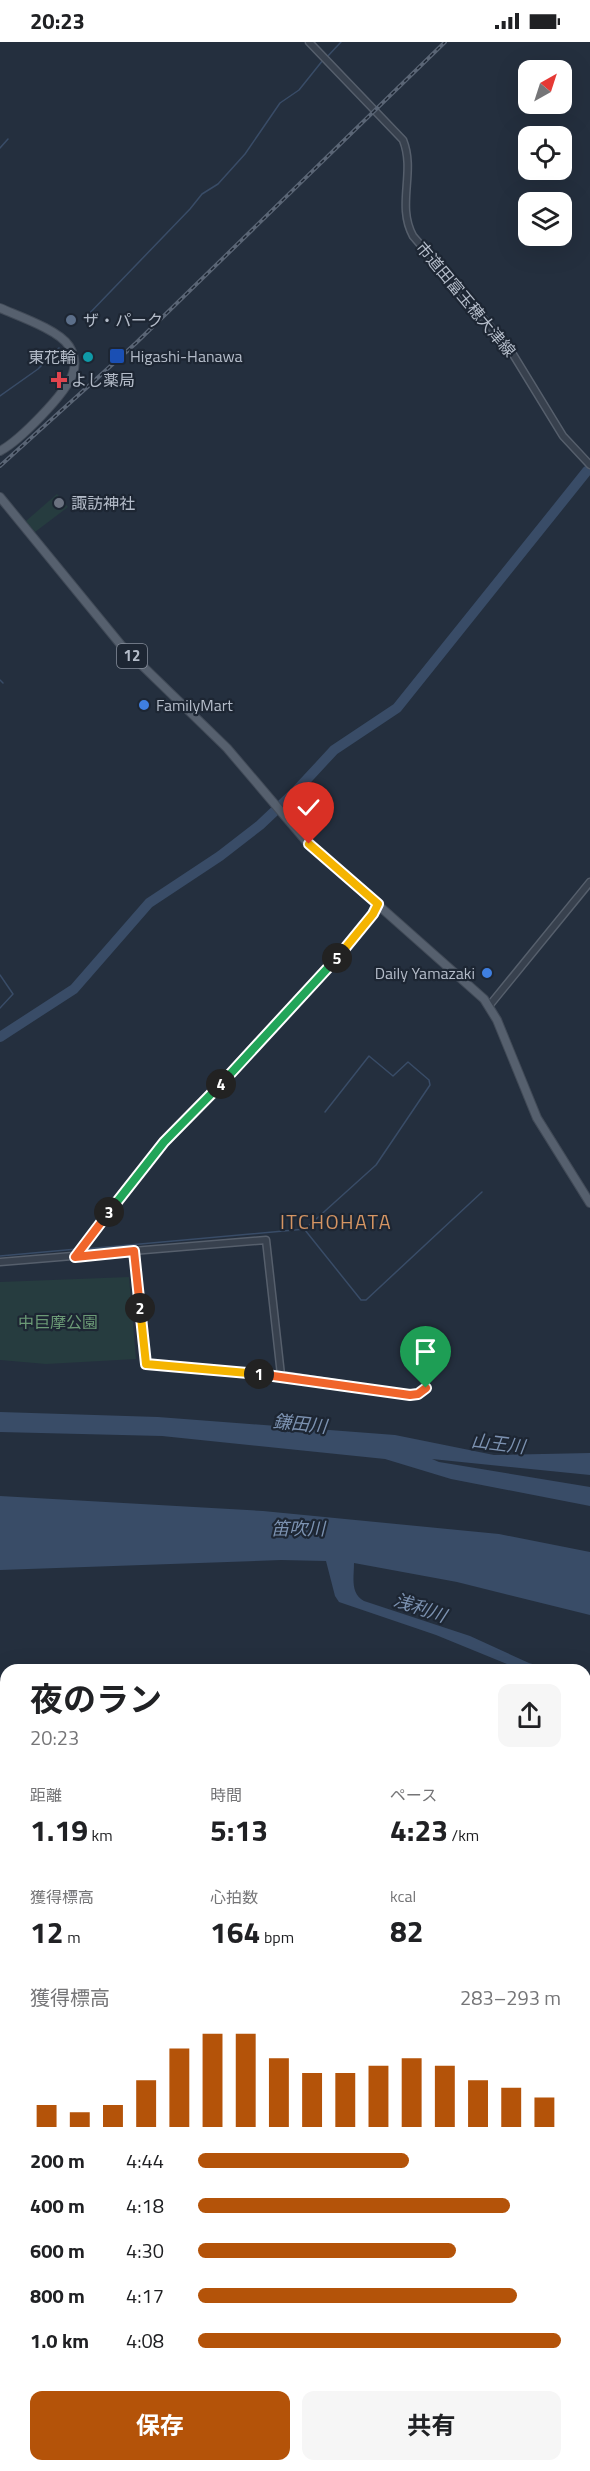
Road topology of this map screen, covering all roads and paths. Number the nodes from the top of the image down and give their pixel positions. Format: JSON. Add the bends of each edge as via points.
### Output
{"nodes":[{"id":1,"x":309,"y":42,"type":"edge"},
{"id":2,"x":0,"y":308,"type":"edge"},
{"id":3,"x":0,"y":451,"type":"edge"},
{"id":4,"x":590,"y":465,"type":"edge"},
{"id":5,"x":0,"y":497,"type":"edge"},
{"id":6,"x":590,"y":882,"type":"edge"},
{"id":7,"x":378,"y":904,"type":"junction"},
{"id":8,"x":489,"y":1006,"type":"junction"},
{"id":9,"x":590,"y":1203,"type":"edge"},
{"id":10,"x":134,"y":1251,"type":"junction"},
{"id":11,"x":75,"y":1257,"type":"junction"},
{"id":12,"x":0,"y":1262,"type":"edge"},
{"id":13,"x":281,"y":1375,"type":"junction"},
{"id":14,"x":426,"y":1388,"type":"dead end"}],
"edges":[{"from":1,"to":4,"type":"street","name":"市道田富玉穂大津線","via":[[403,140],[409,168],[405,213],[413,236],[506,344],[562,436]]},
{"from":2,"to":3,"type":"main road","via":[[63,340],[74,356],[75,366],[66,387],[37,420]]},
{"from":5,"to":7,"type":"main road","number":"12","via":[[121,645],[227,748],[320,855]]},
{"from":6,"to":8,"type":"street"},
{"from":7,"to":8,"type":"main road","number":"12"},
{"from":7,"to":11,"type":"street","via":[[316,982],[164,1142]]},
{"from":8,"to":9,"type":"main road","number":"12","via":[[537,1118]]},
{"from":10,"to":11,"type":"street"},
{"from":10,"to":13,"type":"street","via":[[146,1364]]},
{"from":10,"to":13,"type":"street","via":[[266,1240]]},
{"from":11,"to":12,"type":"street"},
{"from":13,"to":14,"type":"street","via":[[410,1395]]}]}
